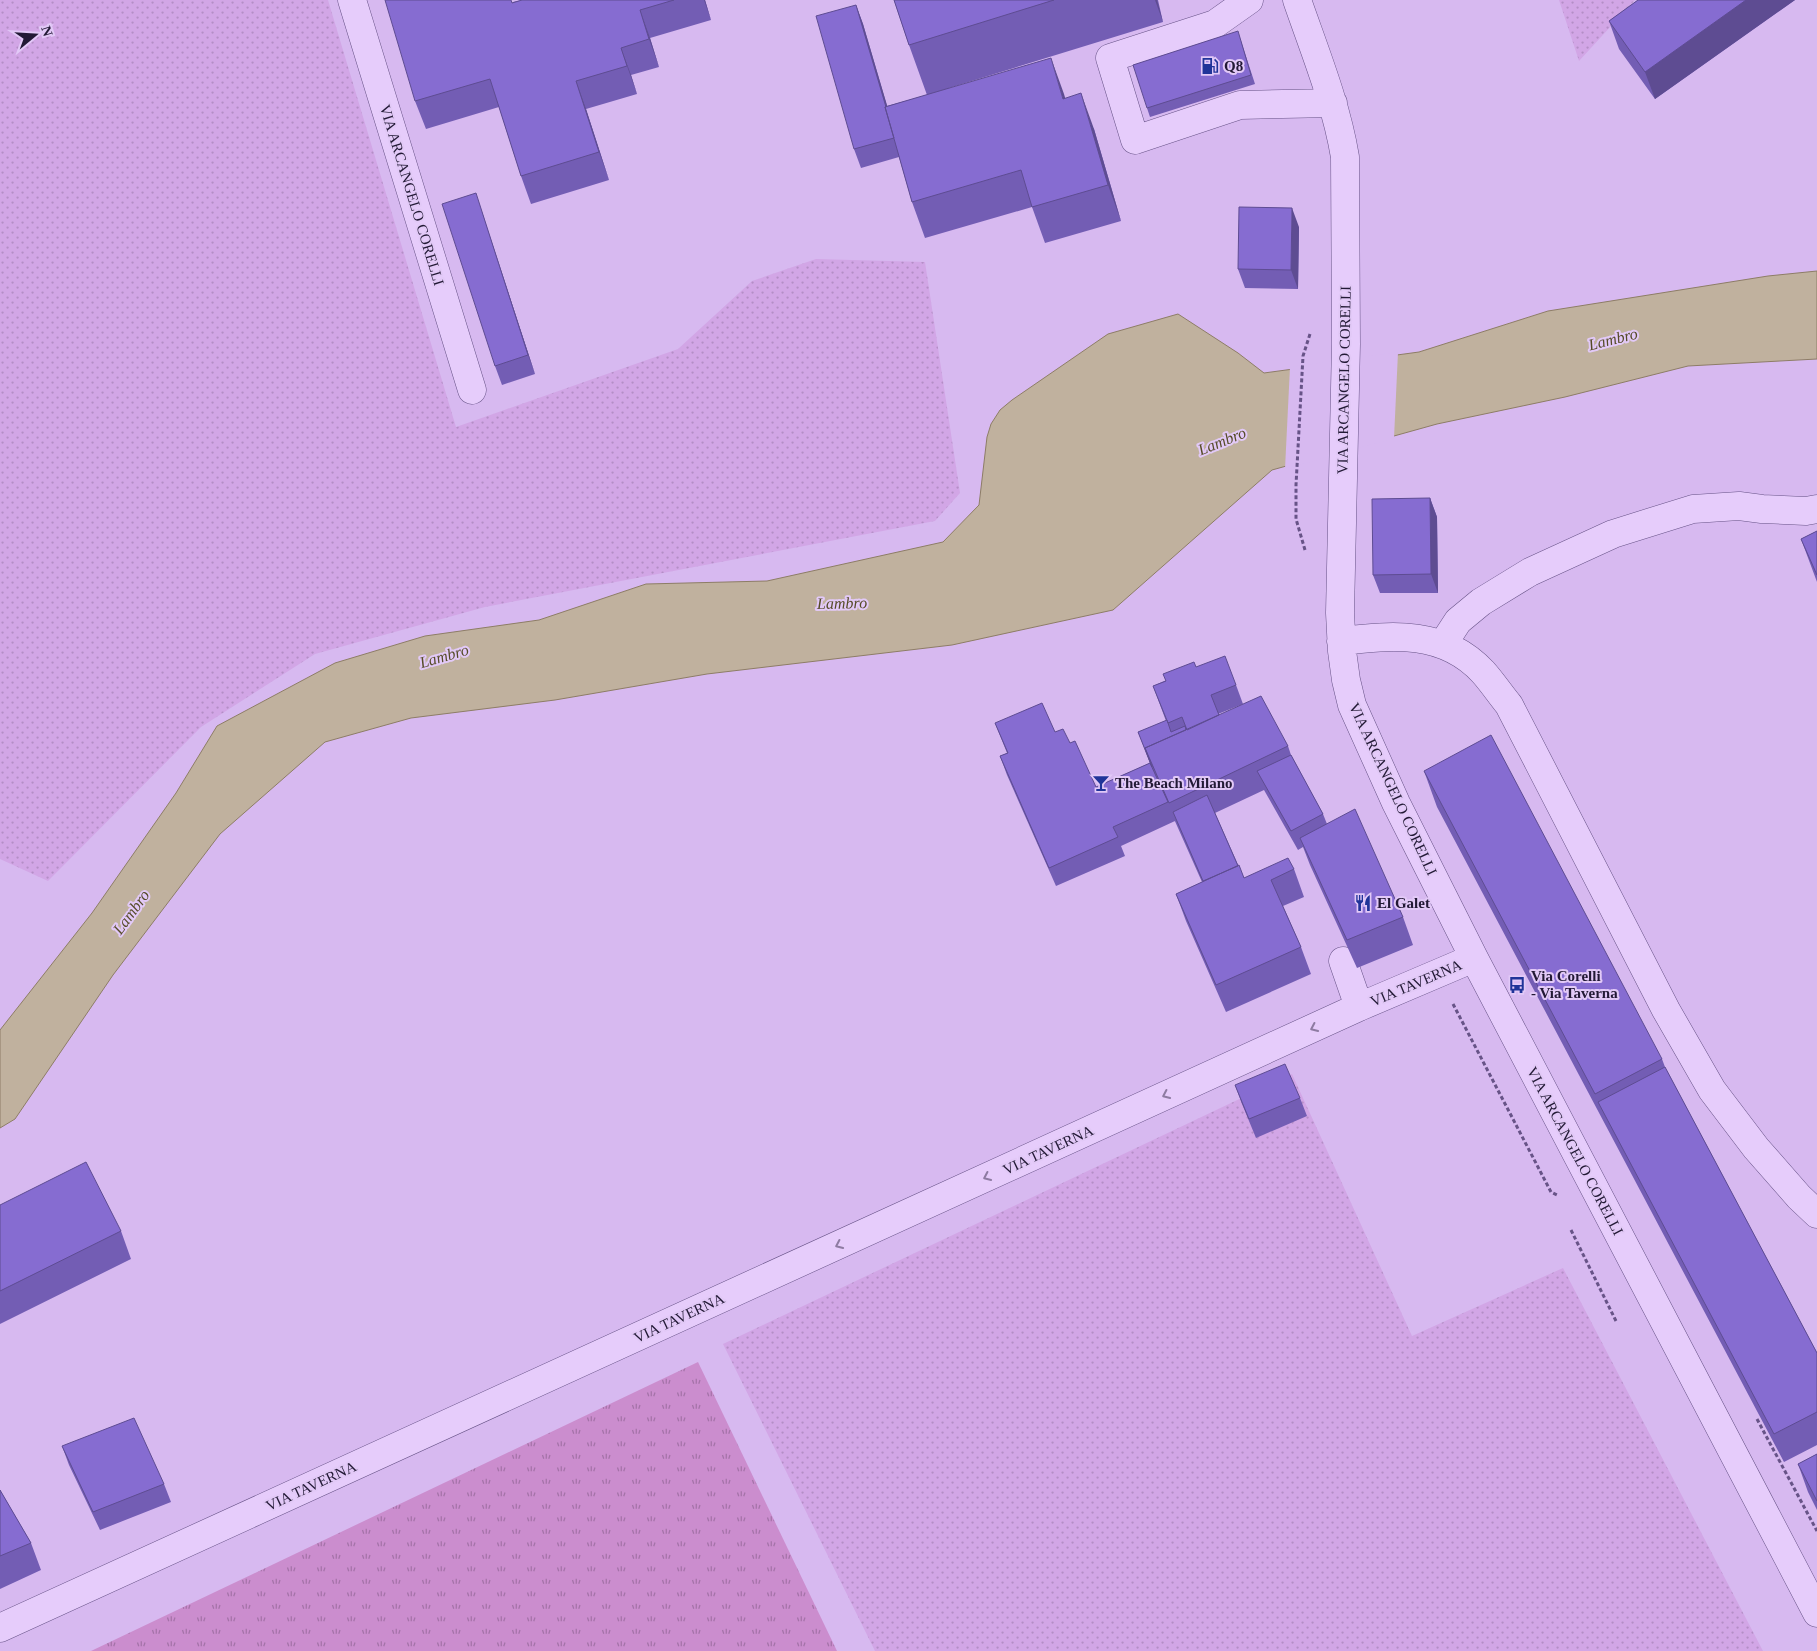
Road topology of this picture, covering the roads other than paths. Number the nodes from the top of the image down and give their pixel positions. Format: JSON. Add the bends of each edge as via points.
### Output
{"nodes":[{"id":1,"x":352,"y":0,"type":"edge"},
{"id":2,"x":1250,"y":0,"type":"edge"},
{"id":3,"x":1297,"y":0,"type":"edge"},
{"id":4,"x":1215,"y":24,"type":"junction"},
{"id":5,"x":1223,"y":51,"type":"edge"},
{"id":6,"x":1232,"y":78,"type":"edge"},
{"id":7,"x":1333,"y":102,"type":"junction"},
{"id":8,"x":1240,"y":105,"type":"junction"},
{"id":9,"x":472,"y":390,"type":"dead end"},
{"id":10,"x":1817,"y":510,"type":"edge"},
{"id":11,"x":1342,"y":642,"type":"junction"},
{"id":12,"x":1443,"y":644,"type":"junction"},
{"id":13,"x":1474,"y":958,"type":"junction"},
{"id":14,"x":1343,"y":961,"type":"edge"},
{"id":15,"x":1359,"y":1008,"type":"junction"},
{"id":16,"x":1817,"y":1214,"type":"edge"},
{"id":17,"x":1817,"y":1613,"type":"edge"},
{"id":18,"x":0,"y":1628,"type":"edge"}],
"edges":[{"from":1,"to":9,"type":"street","name":"VIA ARCANGELO CORELLI"},
{"from":2,"to":4,"type":"street"},
{"from":3,"to":7,"type":"street","name":"VIA ARCANGELO CORELLI"},
{"from":4,"to":5,"type":"street"},
{"from":4,"to":8,"type":"street","via":[[1110,58],[1135,140]]},
{"from":6,"to":8,"type":"street"},
{"from":7,"to":8,"type":"street"},
{"from":7,"to":11,"type":"street","name":"VIA ARCANGELO CORELLI","via":[[1345,157]]},
{"from":10,"to":12,"type":"street","via":[[1739,506],[1693,509],[1613,534],[1530,572],[1481,602],[1458,621]]},
{"from":11,"to":12,"type":"street","via":[[1382,636]]},
{"from":11,"to":13,"type":"street","name":"VIA ARCANGELO CORELLI","via":[[1352,705],[1396,803]]},
{"from":12,"to":16,"type":"street","via":[[1467,658],[1509,705],[1666,1010],[1712,1090],[1756,1148]]},
{"from":13,"to":15,"type":"street","name":"VIA TAVERNA"},
{"from":13,"to":17,"type":"street","name":"VIA ARCANGELO CORELLI"},
{"from":14,"to":15,"type":"street","name":"VIA TAVERNA"},
{"from":15,"to":18,"type":"street","name":"VIA TAVERNA","one_way":true}]}
